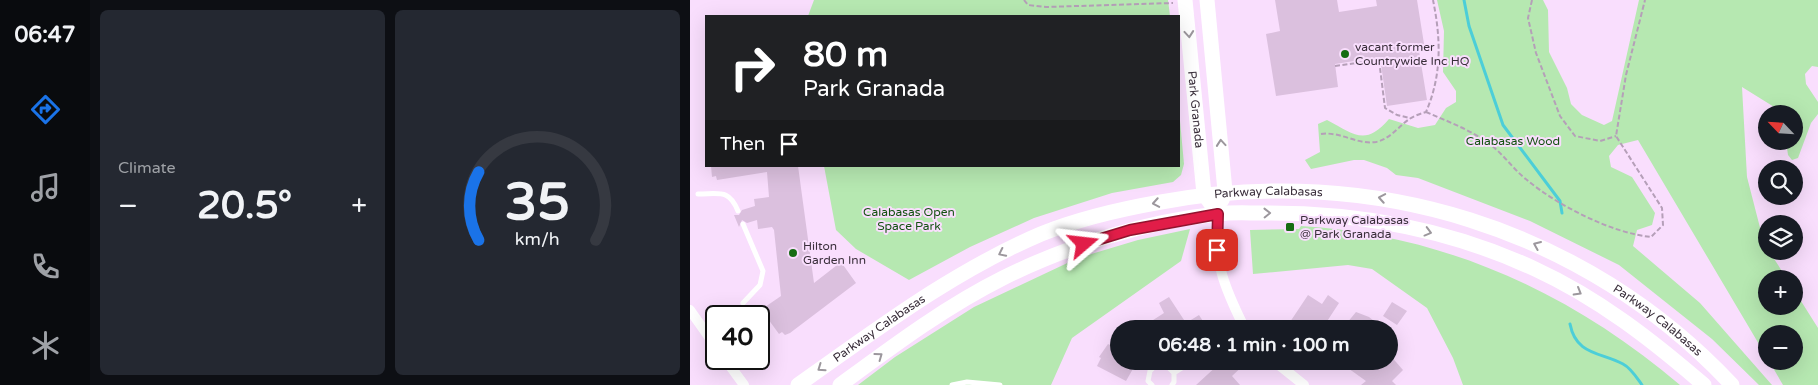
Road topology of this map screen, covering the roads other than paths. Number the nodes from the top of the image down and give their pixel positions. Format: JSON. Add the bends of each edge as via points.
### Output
{"nodes":[{"id":1,"x":1207,"y":0,"type":"edge"},
{"id":2,"x":1186,"y":1,"type":"edge"},
{"id":3,"x":1225,"y":191,"type":"junction"},
{"id":4,"x":698,"y":194,"type":"dead end"},
{"id":5,"x":1204,"y":194,"type":"junction"},
{"id":6,"x":738,"y":211,"type":"dead end"},
{"id":7,"x":1218,"y":214,"type":"junction"},
{"id":8,"x":743,"y":224,"type":"dead end"},
{"id":9,"x":743,"y":303,"type":"dead end"},
{"id":10,"x":691,"y":313,"type":"edge"},
{"id":11,"x":1241,"y":320,"type":"edge"},
{"id":12,"x":705,"y":332,"type":"edge"},
{"id":13,"x":733,"y":370,"type":"edge"},
{"id":14,"x":1179,"y":370,"type":"edge"},
{"id":15,"x":1285,"y":370,"type":"edge"},
{"id":16,"x":1174,"y":373,"type":"junction"},
{"id":17,"x":744,"y":385,"type":"edge"},
{"id":18,"x":798,"y":385,"type":"edge"},
{"id":19,"x":840,"y":385,"type":"edge"},
{"id":20,"x":952,"y":385,"type":"edge"},
{"id":21,"x":1000,"y":385,"type":"edge"},
{"id":22,"x":1152,"y":385,"type":"edge"},
{"id":23,"x":1172,"y":385,"type":"edge"},
{"id":24,"x":1304,"y":385,"type":"edge"},
{"id":25,"x":1704,"y":385,"type":"edge"},
{"id":26,"x":1732,"y":385,"type":"edge"}],
"edges":[{"from":3,"to":1,"type":"street","name":"Park Granada","one_way":true},
{"from":2,"to":5,"type":"street","name":"Park Granada","one_way":true},
{"from":3,"to":5,"type":"street","name":"Parkway Calabasas"},
{"from":3,"to":7,"type":"street","name":"Park Granada"},
{"from":26,"to":3,"type":"street","name":"Parkway Calabasas","one_way":true,"via":[[1682,337],[1630,298],[1544,248],[1502,230],[1379,197],[1300,189]]},
{"from":4,"to":6,"type":"lane","via":[[724,194],[734,200]]},
{"from":5,"to":7,"type":"street","name":"Park Granada"},
{"from":5,"to":18,"type":"street","name":"Parkway Calabasas","one_way":true,"via":[[1128,208],[1042,234],[955,276]]},
{"from":7,"to":11,"type":"street","name":"Park Granada","via":[[1218,263]]},
{"from":19,"to":7,"type":"street","name":"Parkway Calabasas","one_way":true,"via":[[910,333],[1006,276],[1049,257],[1130,230]]},
{"from":7,"to":25,"type":"street","name":"Parkway Calabasas","one_way":true,"via":[[1296,213],[1376,220],[1448,237],[1500,254],[1537,270],[1604,308],[1640,332]]},
{"from":8,"to":9,"type":"lane","via":[[763,271],[760,285]]},
{"from":10,"to":12,"type":"street"},
{"from":13,"to":17,"type":"street"},
{"from":14,"to":16,"type":"lane"},
{"from":15,"to":24,"type":"street"},
{"from":16,"to":22,"type":"lane","via":[[1166,365],[1156,365],[1150,371],[1148,381]]},
{"from":16,"to":23,"type":"lane"},
{"from":20,"to":21,"type":"lane","via":[[967,382]]}]}
